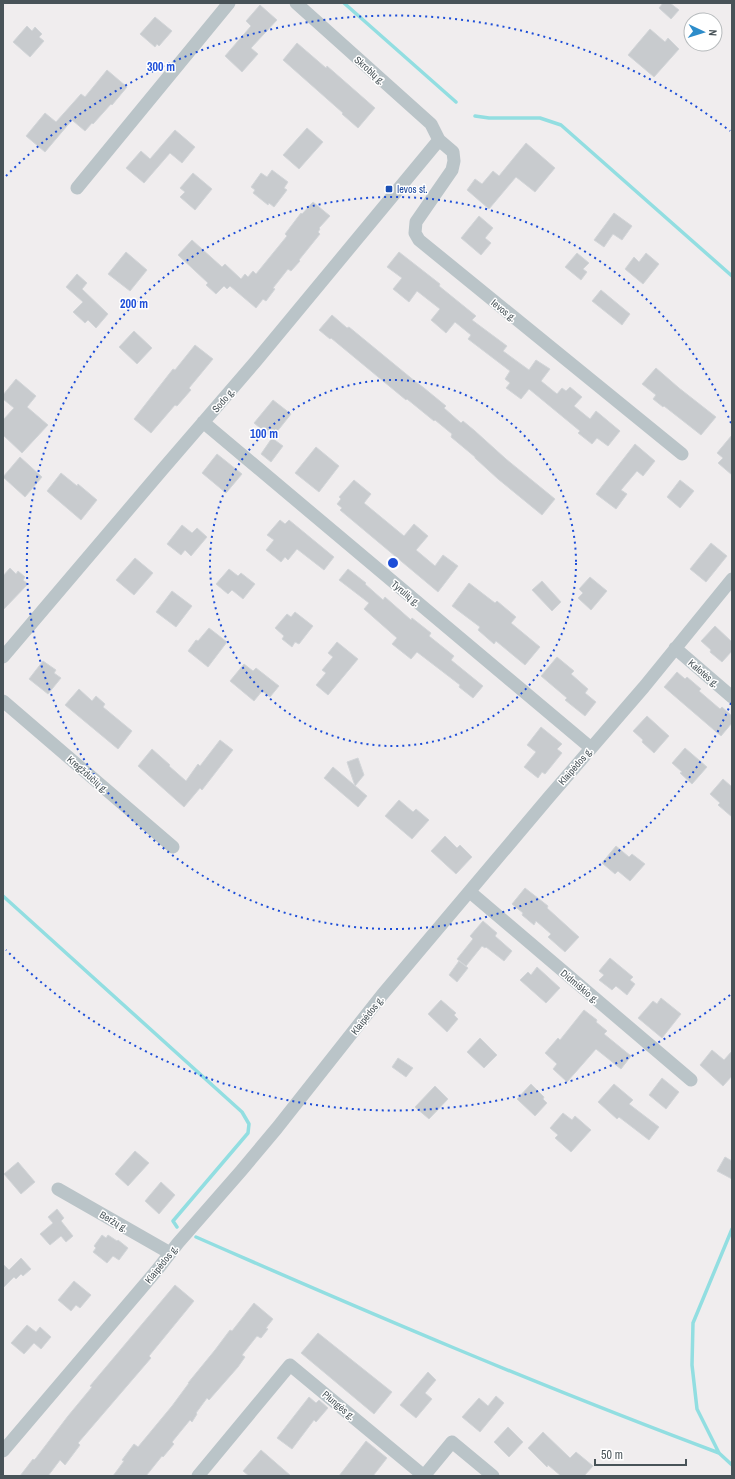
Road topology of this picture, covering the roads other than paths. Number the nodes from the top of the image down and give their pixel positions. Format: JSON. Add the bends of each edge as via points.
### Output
{"nodes":[{"id":1,"x":229,"y":3,"type":"edge"},
{"id":2,"x":296,"y":3,"type":"edge"},
{"id":3,"x":439,"y":140,"type":"junction"},
{"id":4,"x":77,"y":188,"type":"dead end"},
{"id":5,"x":203,"y":422,"type":"junction"},
{"id":6,"x":682,"y":454,"type":"dead end"},
{"id":7,"x":732,"y":579,"type":"edge"},
{"id":8,"x":675,"y":648,"type":"junction"},
{"id":9,"x":3,"y":657,"type":"edge"},
{"id":10,"x":732,"y":697,"type":"edge"},
{"id":11,"x":3,"y":701,"type":"edge"},
{"id":12,"x":591,"y":748,"type":"junction"},
{"id":13,"x":173,"y":847,"type":"dead end"},
{"id":14,"x":470,"y":892,"type":"junction"},
{"id":15,"x":691,"y":1080,"type":"dead end"},
{"id":16,"x":58,"y":1189,"type":"dead end"},
{"id":17,"x":170,"y":1253,"type":"junction"},
{"id":18,"x":3,"y":1451,"type":"edge"},
{"id":19,"x":200,"y":1475,"type":"edge"},
{"id":20,"x":424,"y":1476,"type":"edge"},
{"id":21,"x":493,"y":1476,"type":"edge"}],
"edges":[{"from":1,"to":4,"type":"street"},
{"from":2,"to":3,"type":"street","name":"Skroblų g.","via":[[431,124]]},
{"from":3,"to":5,"type":"street","name":"Sodo g.","via":[[317,290]]},
{"from":3,"to":6,"type":"street","name":"Ievos g.","via":[[453,152],[452,170],[416,222],[415,233],[419,240]]},
{"from":5,"to":9,"type":"street","name":"Sodo g."},
{"from":5,"to":12,"type":"street","name":"Tyrulių g."},
{"from":7,"to":8,"type":"street","name":"Klaipėdos g."},
{"from":8,"to":10,"type":"street","name":"Kalotės g."},
{"from":8,"to":12,"type":"street","name":"Klaipėdos g."},
{"from":11,"to":13,"type":"street","name":"Kregždučių g."},
{"from":12,"to":14,"type":"street","name":"Klaipėdos g."},
{"from":14,"to":15,"type":"street","name":"Didmiškio g."},
{"from":14,"to":17,"type":"street","name":"Klaipėdos g.","via":[[368,1012],[347,1042],[272,1134]]},
{"from":16,"to":17,"type":"street","name":"Beržų g."},
{"from":17,"to":18,"type":"street","name":"Klaipėdos g."},
{"from":19,"to":20,"type":"street","name":"Plungės g.","via":[[290,1365]]},
{"from":20,"to":21,"type":"street","name":"Plungės g.","via":[[452,1442]]}]}
